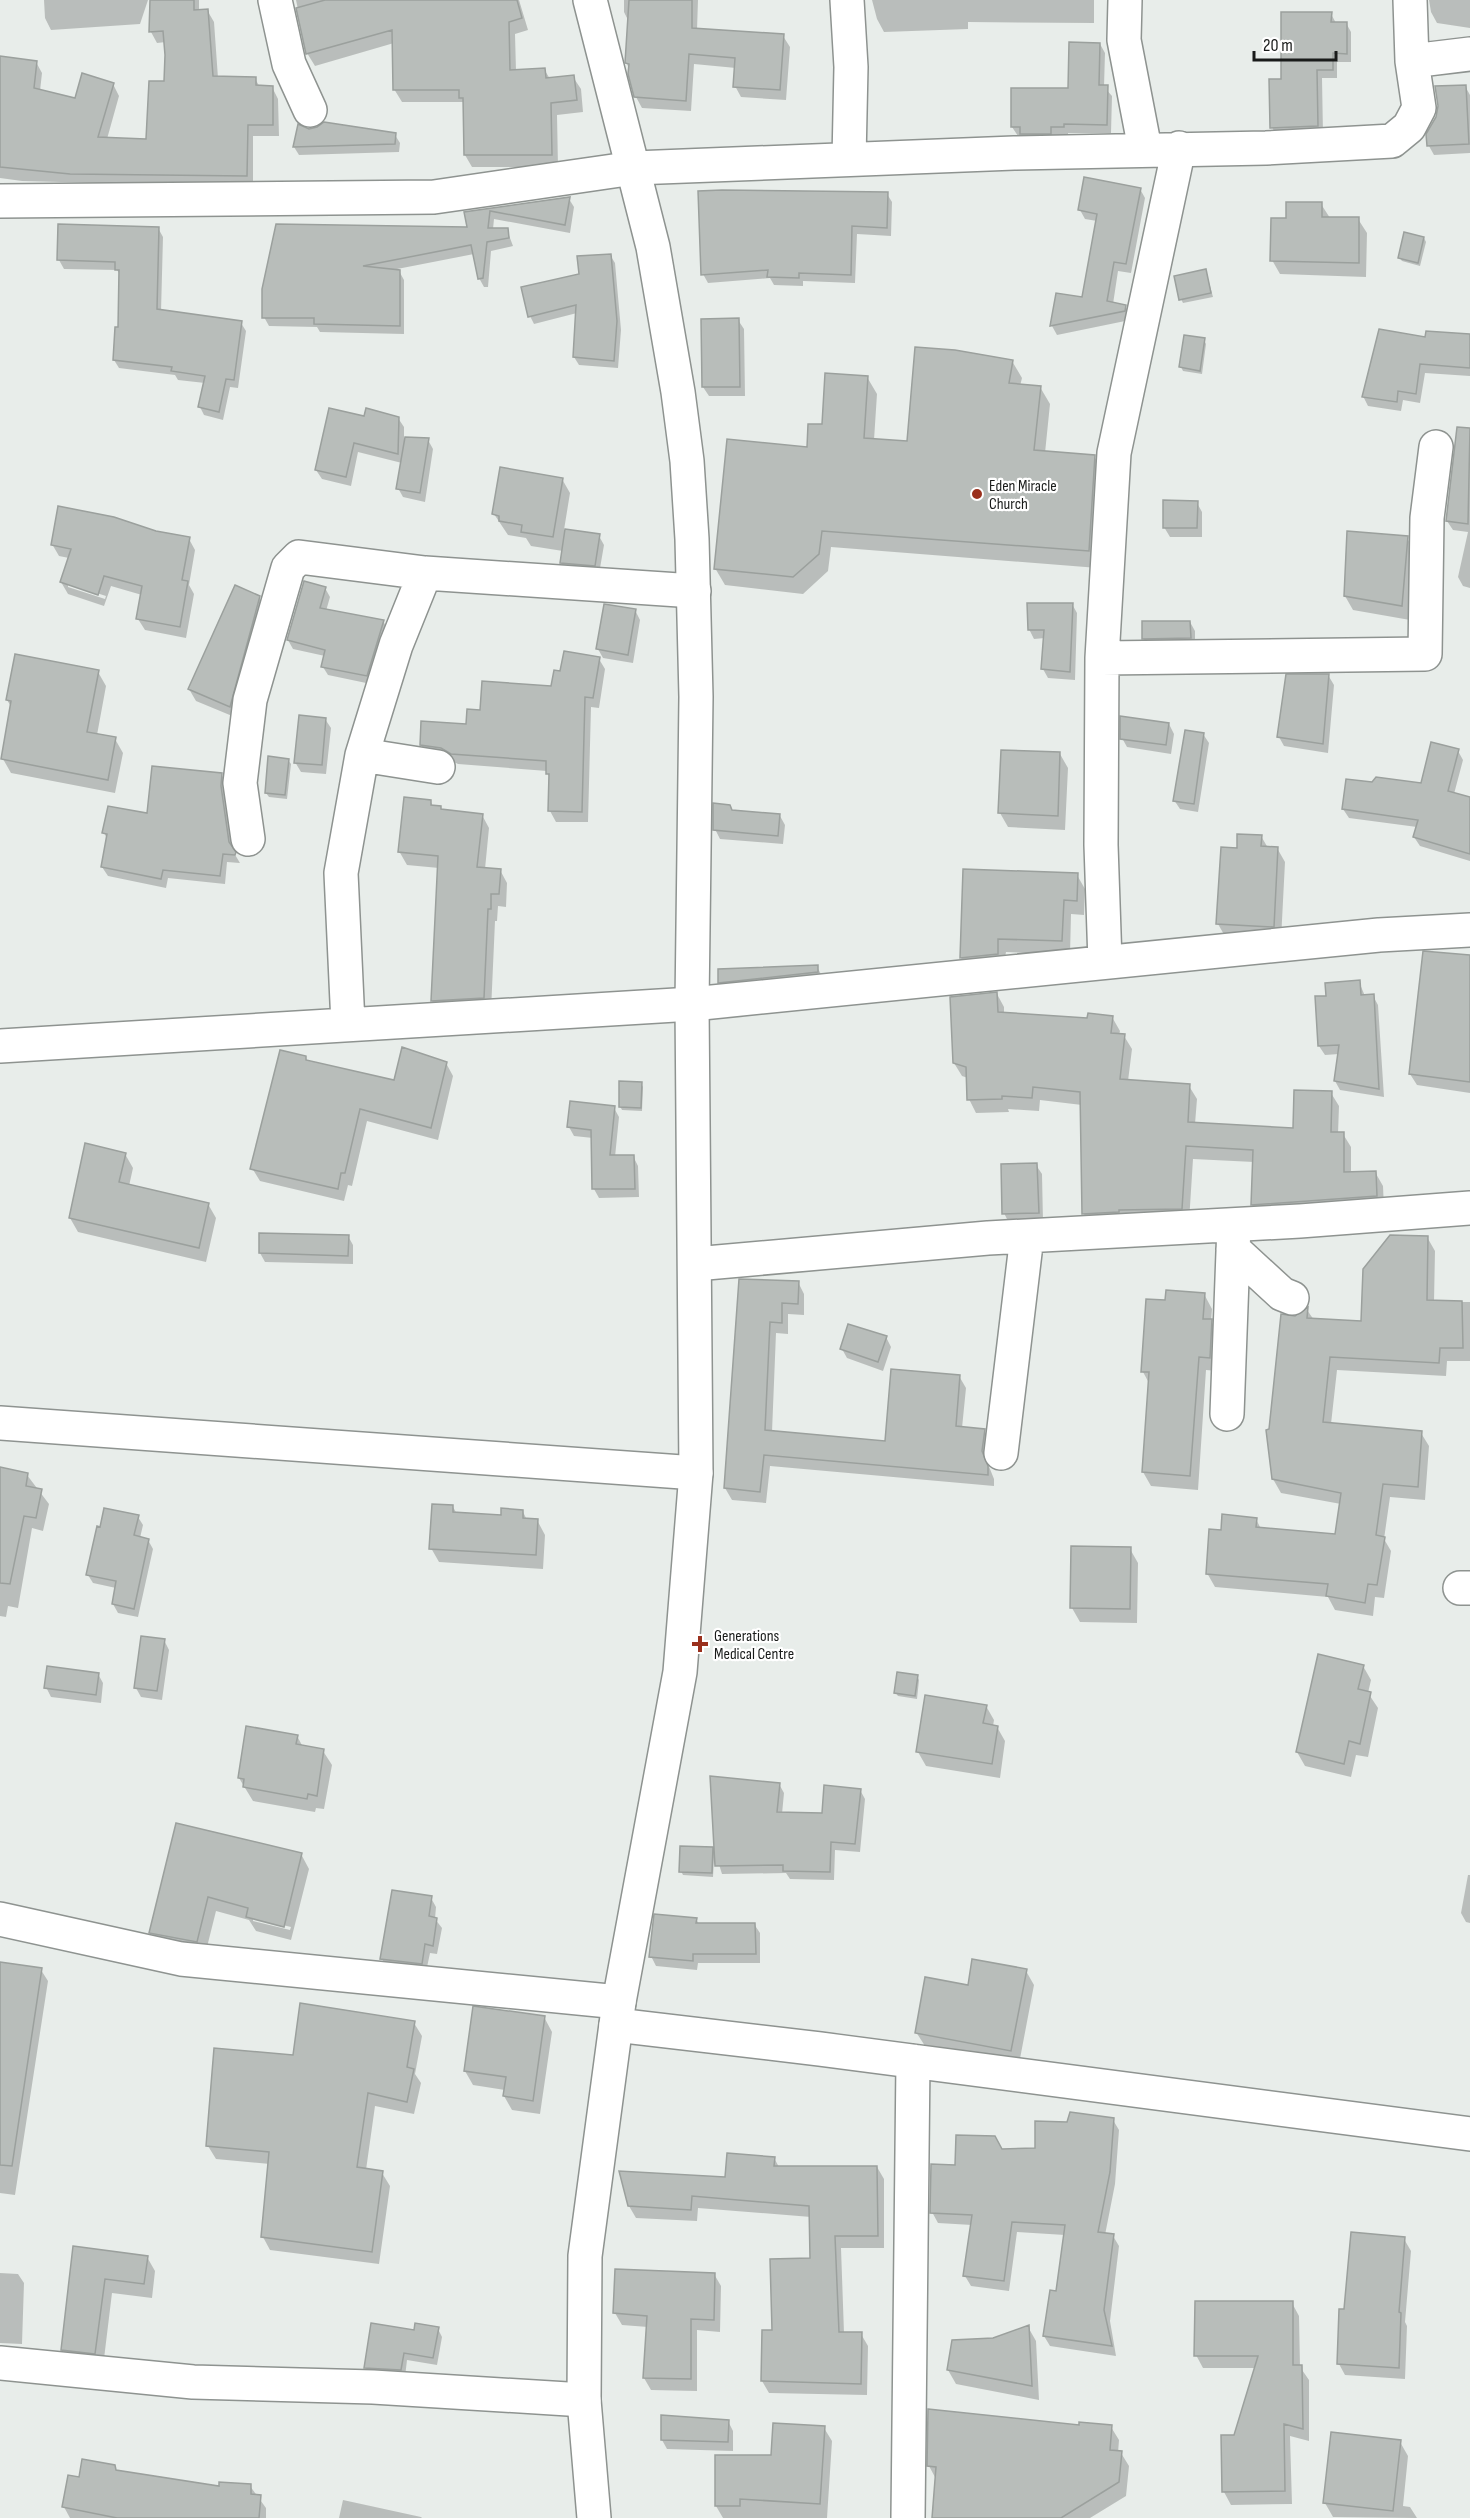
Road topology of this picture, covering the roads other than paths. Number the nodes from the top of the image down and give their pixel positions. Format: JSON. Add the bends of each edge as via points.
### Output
{"nodes":[{"id":1,"x":275,"y":0,"type":"edge"},
{"id":2,"x":590,"y":0,"type":"edge"},
{"id":3,"x":848,"y":0,"type":"edge"},
{"id":4,"x":1125,"y":0,"type":"edge"},
{"id":5,"x":1410,"y":0,"type":"edge"},
{"id":6,"x":1470,"y":54,"type":"edge"},
{"id":7,"x":1412,"y":61,"type":"junction"},
{"id":8,"x":310,"y":110,"type":"dead end"},
{"id":9,"x":1179,"y":148,"type":"junction"},
{"id":10,"x":1145,"y":149,"type":"junction"},
{"id":11,"x":849,"y":159,"type":"junction"},
{"id":12,"x":634,"y":168,"type":"junction"},
{"id":13,"x":0,"y":201,"type":"edge"},
{"id":14,"x":1436,"y":447,"type":"dead end"},
{"id":15,"x":425,"y":573,"type":"junction"},
{"id":16,"x":694,"y":591,"type":"junction"},
{"id":17,"x":1102,"y":658,"type":"junction"},
{"id":18,"x":362,"y":755,"type":"junction"},
{"id":19,"x":438,"y":767,"type":"dead end"},
{"id":20,"x":248,"y":839,"type":"dead end"},
{"id":21,"x":1470,"y":930,"type":"edge"},
{"id":22,"x":1106,"y":962,"type":"junction"},
{"id":23,"x":692,"y":1004,"type":"junction"},
{"id":24,"x":348,"y":1024,"type":"junction"},
{"id":25,"x":0,"y":1046,"type":"edge"},
{"id":26,"x":1470,"y":1208,"type":"edge"},
{"id":27,"x":1027,"y":1236,"type":"junction"},
{"id":28,"x":1233,"y":1237,"type":"junction"},
{"id":29,"x":695,"y":1264,"type":"junction"},
{"id":30,"x":1292,"y":1298,"type":"dead end"},
{"id":31,"x":1227,"y":1414,"type":"dead end"},
{"id":32,"x":0,"y":1423,"type":"edge"},
{"id":33,"x":1001,"y":1453,"type":"dead end"},
{"id":34,"x":696,"y":1473,"type":"junction"},
{"id":35,"x":0,"y":1919,"type":"edge"},
{"id":36,"x":617,"y":2014,"type":"junction"},
{"id":37,"x":913,"y":2061,"type":"junction"},
{"id":38,"x":1470,"y":2134,"type":"edge"},
{"id":39,"x":0,"y":2363,"type":"edge"},
{"id":40,"x":584,"y":2400,"type":"junction"},
{"id":41,"x":594,"y":2518,"type":"edge"},
{"id":42,"x":908,"y":2518,"type":"edge"}],
"edges":[{"from":1,"to":8,"type":"street","via":[[289,64]]},
{"from":2,"to":12,"type":"street"},
{"from":3,"to":11,"type":"street"},
{"from":4,"to":10,"type":"street","via":[[1124,40]]},
{"from":5,"to":7,"type":"street"},
{"from":6,"to":7,"type":"street"},
{"from":7,"to":9,"type":"street","via":[[1419,108],[1409,127],[1392,141]]},
{"from":9,"to":10,"type":"street"},
{"from":9,"to":17,"type":"street","via":[[1114,453]]},
{"from":10,"to":11,"type":"street"},
{"from":11,"to":12,"type":"street"},
{"from":12,"to":13,"type":"street","via":[[434,197]]},
{"from":12,"to":16,"type":"street","via":[[653,247],[678,392],[687,461]]},
{"from":14,"to":17,"type":"street","via":[[1427,518],[1425,654]]},
{"from":15,"to":16,"type":"street"},
{"from":15,"to":18,"type":"street","via":[[396,645]]},
{"from":15,"to":20,"type":"street","via":[[299,557],[288,568],[250,700],[240,783]]},
{"from":16,"to":23,"type":"street"},
{"from":17,"to":22,"type":"street","via":[[1101,845]]},
{"from":18,"to":19,"type":"street"},
{"from":18,"to":24,"type":"street","via":[[341,873]]},
{"from":21,"to":22,"type":"street"},
{"from":22,"to":23,"type":"street"},
{"from":23,"to":24,"type":"street"},
{"from":23,"to":29,"type":"street"},
{"from":24,"to":25,"type":"street"},
{"from":26,"to":28,"type":"street"},
{"from":27,"to":28,"type":"street"},
{"from":27,"to":29,"type":"street"},
{"from":27,"to":33,"type":"street"},
{"from":28,"to":30,"type":"street","via":[[1282,1294]]},
{"from":28,"to":31,"type":"street"},
{"from":29,"to":34,"type":"street"},
{"from":32,"to":34,"type":"street"},
{"from":34,"to":36,"type":"street","via":[[680,1672]]},
{"from":35,"to":36,"type":"street","via":[[181,1959]]},
{"from":36,"to":37,"type":"street"},
{"from":36,"to":40,"type":"street","via":[[585,2256]]},
{"from":37,"to":38,"type":"street"},
{"from":37,"to":42,"type":"street"},
{"from":39,"to":40,"type":"street","via":[[193,2382],[373,2386]]},
{"from":40,"to":41,"type":"street"}]}
